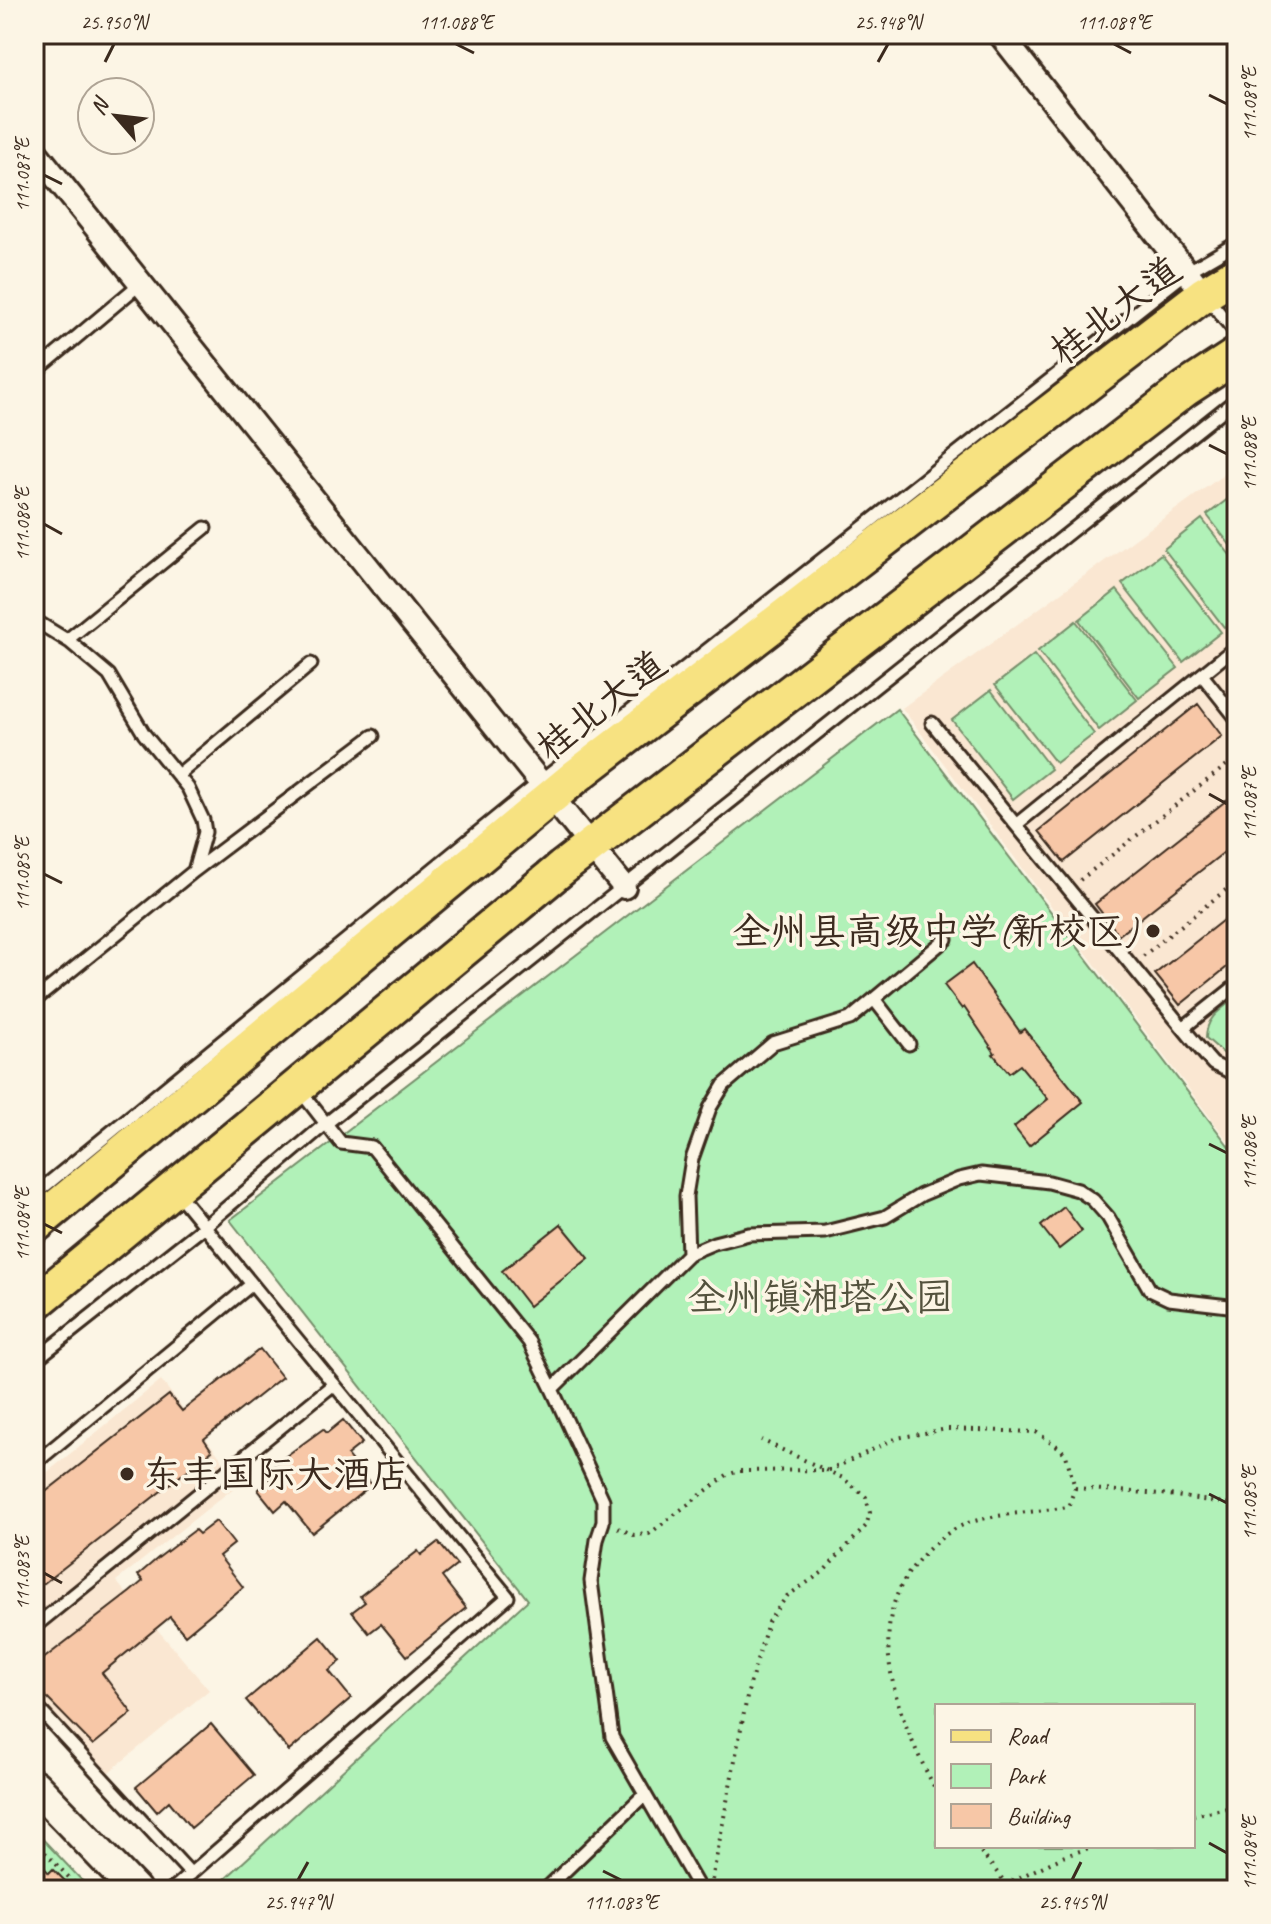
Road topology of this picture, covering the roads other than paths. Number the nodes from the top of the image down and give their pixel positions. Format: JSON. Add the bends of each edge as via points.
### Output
{"nodes":[{"id":1,"x":1000,"y":34,"type":"edge"},
{"id":2,"x":34,"y":150,"type":"edge"},
{"id":3,"x":1237,"y":243,"type":"edge"},
{"id":4,"x":1237,"y":274,"type":"edge"},
{"id":5,"x":141,"y":283,"type":"junction"},
{"id":6,"x":1195,"y":283,"type":"junction"},
{"id":7,"x":1237,"y":334,"type":"edge"},
{"id":8,"x":1237,"y":355,"type":"edge"},
{"id":9,"x":34,"y":373,"type":"edge"},
{"id":10,"x":1237,"y":399,"type":"edge"},
{"id":11,"x":205,"y":528,"type":"dead end"},
{"id":12,"x":34,"y":620,"type":"edge"},
{"id":13,"x":67,"y":640,"type":"junction"},
{"id":14,"x":1237,"y":646,"type":"edge"},
{"id":15,"x":311,"y":664,"type":"dead end"},
{"id":16,"x":1202,"y":675,"type":"junction"},
{"id":17,"x":1237,"y":719,"type":"edge"},
{"id":18,"x":932,"y":723,"type":"dead end"},
{"id":19,"x":373,"y":736,"type":"dead end"},
{"id":20,"x":178,"y":775,"type":"junction"},
{"id":21,"x":547,"y":788,"type":"junction"},
{"id":22,"x":1017,"y":824,"type":"junction"},
{"id":23,"x":592,"y":845,"type":"junction"},
{"id":24,"x":194,"y":871,"type":"junction"},
{"id":25,"x":624,"y":887,"type":"junction"},
{"id":26,"x":946,"y":939,"type":"dead end"},
{"id":27,"x":1237,"y":985,"type":"edge"},
{"id":28,"x":874,"y":999,"type":"junction"},
{"id":29,"x":34,"y":1001,"type":"edge"},
{"id":30,"x":1183,"y":1028,"type":"junction"},
{"id":31,"x":909,"y":1044,"type":"dead end"},
{"id":32,"x":1237,"y":1075,"type":"edge"},
{"id":33,"x":297,"y":1086,"type":"junction"},
{"id":34,"x":326,"y":1123,"type":"junction"},
{"id":35,"x":174,"y":1189,"type":"junction"},
{"id":36,"x":34,"y":1195,"type":"edge"},
{"id":37,"x":34,"y":1226,"type":"edge"},
{"id":38,"x":205,"y":1226,"type":"junction"},
{"id":39,"x":688,"y":1254,"type":"junction"},
{"id":40,"x":252,"y":1284,"type":"junction"},
{"id":41,"x":34,"y":1304,"type":"edge"},
{"id":42,"x":1237,"y":1307,"type":"edge"},
{"id":43,"x":34,"y":1361,"type":"edge"},
{"id":44,"x":334,"y":1384,"type":"junction"},
{"id":45,"x":552,"y":1389,"type":"junction"},
{"id":46,"x":34,"y":1464,"type":"edge"},
{"id":47,"x":34,"y":1627,"type":"edge"},
{"id":48,"x":34,"y":1704,"type":"edge"},
{"id":49,"x":34,"y":1785,"type":"edge"},
{"id":50,"x":644,"y":1795,"type":"junction"},
{"id":51,"x":191,"y":1874,"type":"junction"},
{"id":52,"x":549,"y":1889,"type":"edge"},
{"id":53,"x":135,"y":1890,"type":"edge"},
{"id":54,"x":172,"y":1890,"type":"edge"},
{"id":55,"x":700,"y":1890,"type":"edge"}],
"edges":[{"from":1,"to":6,"type":"street"},
{"from":2,"to":5,"type":"street"},
{"from":3,"to":6,"type":"lane"},
{"from":4,"to":6,"type":"main road","name":"桂北大道"},
{"from":5,"to":9,"type":"lane"},
{"from":5,"to":21,"type":"street"},
{"from":6,"to":7,"type":"lane"},
{"from":6,"to":21,"type":"main road","name":"桂北大道"},
{"from":8,"to":23,"type":"main road","via":[[1185,389]]},
{"from":10,"to":25,"type":"lane"},
{"from":11,"to":13,"type":"lane"},
{"from":12,"to":13,"type":"lane"},
{"from":13,"to":20,"type":"lane","via":[[109,675],[144,734]]},
{"from":14,"to":16,"type":"lane"},
{"from":15,"to":20,"type":"lane"},
{"from":16,"to":17,"type":"lane"},
{"from":16,"to":22,"type":"lane"},
{"from":18,"to":22,"type":"lane"},
{"from":19,"to":24,"type":"lane"},
{"from":20,"to":24,"type":"lane","via":[[203,820]]},
{"from":21,"to":23,"type":"street"},
{"from":21,"to":36,"type":"lane"},
{"from":21,"to":37,"type":"main road","name":"桂北大道"},
{"from":22,"to":30,"type":"lane"},
{"from":23,"to":25,"type":"street"},
{"from":23,"to":33,"type":"main road"},
{"from":24,"to":29,"type":"lane"},
{"from":25,"to":34,"type":"lane"},
{"from":26,"to":28,"type":"lane"},
{"from":27,"to":30,"type":"lane"},
{"from":28,"to":31,"type":"lane"},
{"from":28,"to":39,"type":"lane","via":[[850,1019],[773,1043],[724,1085],[692,1159],[686,1196]]},
{"from":30,"to":32,"type":"lane","via":[[1213,1064]]},
{"from":33,"to":34,"type":"lane"},
{"from":33,"to":35,"type":"main road"},
{"from":34,"to":38,"type":"lane"},
{"from":34,"to":45,"type":"lane","via":[[341,1143],[372,1147],[529,1342]]},
{"from":35,"to":38,"type":"lane"},
{"from":35,"to":41,"type":"main road"},
{"from":38,"to":40,"type":"lane"},
{"from":38,"to":43,"type":"lane"},
{"from":39,"to":42,"type":"lane","via":[[749,1234],[825,1232],[885,1217],[921,1195],[981,1174],[1049,1182],[1087,1195],[1108,1217],[1150,1290],[1169,1299]]},
{"from":39,"to":45,"type":"lane"},
{"from":40,"to":44,"type":"lane"},
{"from":40,"to":46,"type":"lane"},
{"from":44,"to":47,"type":"lane"},
{"from":44,"to":51,"type":"lane","via":[[508,1597]]},
{"from":45,"to":50,"type":"lane","via":[[603,1500],[591,1581],[612,1737]]},
{"from":48,"to":51,"type":"lane"},
{"from":49,"to":53,"type":"main road"},
{"from":50,"to":52,"type":"lane"},
{"from":50,"to":55,"type":"lane"},
{"from":51,"to":54,"type":"lane"}]}
